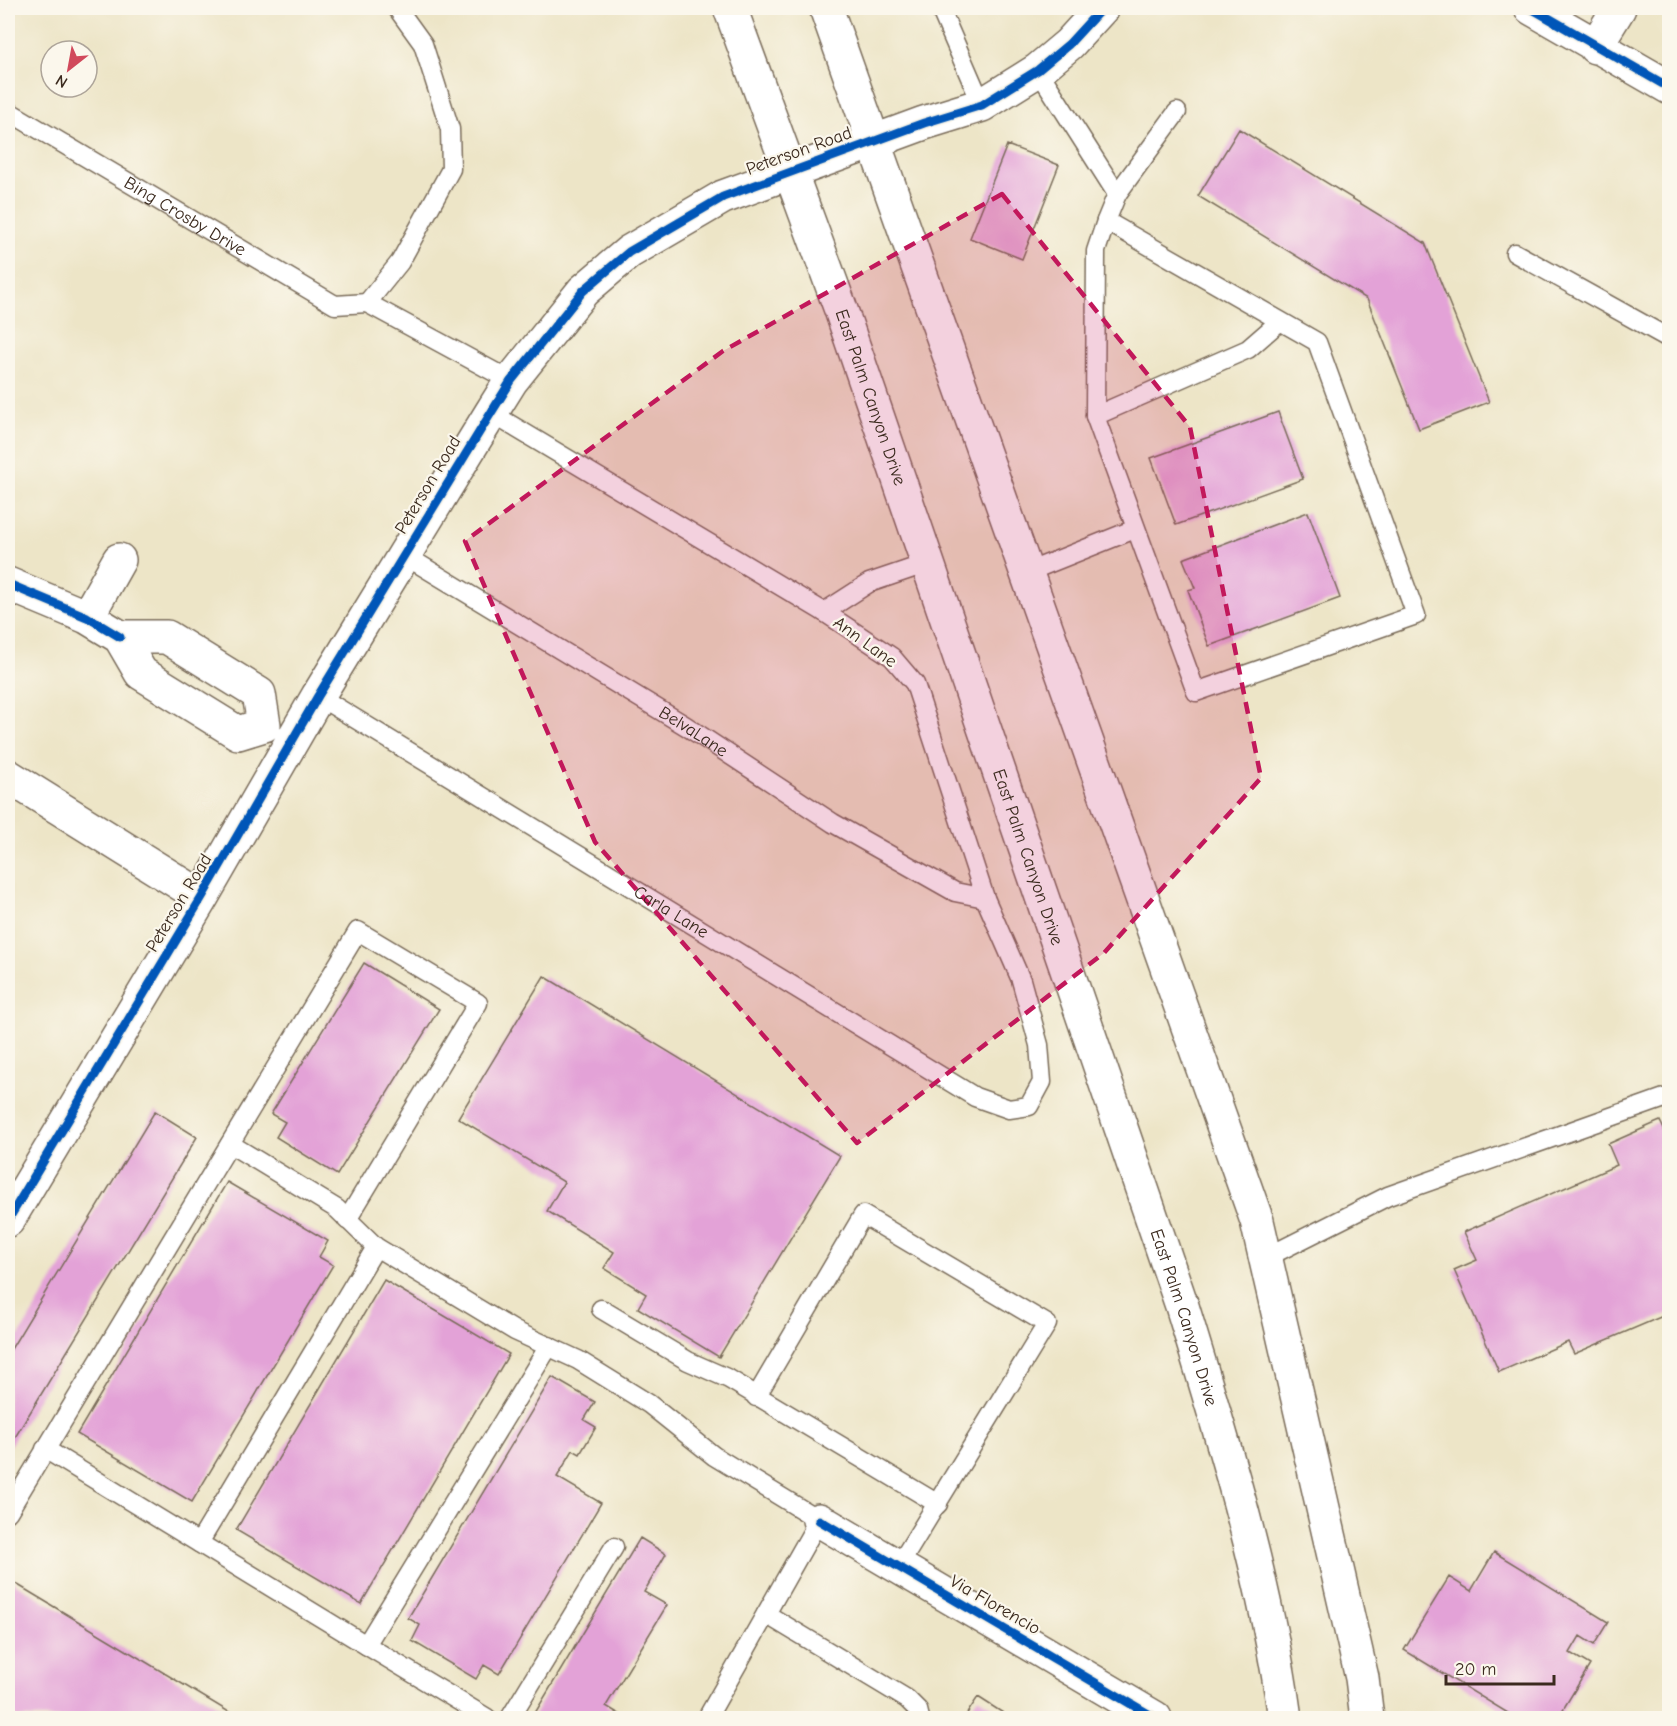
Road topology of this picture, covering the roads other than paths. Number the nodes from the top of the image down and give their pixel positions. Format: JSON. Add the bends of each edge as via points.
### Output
{"nodes":[{"id":1,"x":397,"y":8,"type":"edge"},
{"id":2,"x":730,"y":8,"type":"edge"},
{"id":3,"x":826,"y":8,"type":"edge"},
{"id":4,"x":940,"y":8,"type":"edge"},
{"id":5,"x":1101,"y":8,"type":"edge"},
{"id":6,"x":1532,"y":8,"type":"edge"},
{"id":7,"x":1619,"y":8,"type":"edge"},
{"id":8,"x":1595,"y":47,"type":"junction"},
{"id":9,"x":1038,"y":70,"type":"junction"},
{"id":10,"x":1670,"y":88,"type":"edge"},
{"id":11,"x":982,"y":105,"type":"junction"},
{"id":12,"x":8,"y":111,"type":"edge"},
{"id":13,"x":1177,"y":112,"type":"dead end"},
{"id":14,"x":874,"y":141,"type":"junction"},
{"id":15,"x":790,"y":172,"type":"junction"},
{"id":16,"x":1117,"y":194,"type":"junction"},
{"id":17,"x":1106,"y":220,"type":"junction"},
{"id":18,"x":1515,"y":253,"type":"dead end"},
{"id":19,"x":367,"y":303,"type":"junction"},
{"id":20,"x":1279,"y":322,"type":"junction"},
{"id":21,"x":1670,"y":339,"type":"edge"},
{"id":22,"x":512,"y":381,"type":"junction"},
{"id":23,"x":491,"y":413,"type":"junction"},
{"id":24,"x":1095,"y":416,"type":"junction"},
{"id":25,"x":1136,"y":529,"type":"junction"},
{"id":26,"x":404,"y":555,"type":"junction"},
{"id":27,"x":119,"y":560,"type":"dead end"},
{"id":28,"x":928,"y":563,"type":"junction"},
{"id":29,"x":1025,"y":573,"type":"junction"},
{"id":30,"x":8,"y":584,"type":"edge"},
{"id":31,"x":824,"y":612,"type":"junction"},
{"id":32,"x":87,"y":617,"type":"junction"},
{"id":33,"x":120,"y":637,"type":"junction"},
{"id":34,"x":318,"y":696,"type":"junction"},
{"id":35,"x":277,"y":734,"type":"junction"},
{"id":36,"x":8,"y":776,"type":"edge"},
{"id":37,"x":202,"y":897,"type":"junction"},
{"id":38,"x":985,"y":898,"type":"junction"},
{"id":39,"x":1670,"y":1096,"type":"edge"},
{"id":40,"x":1029,"y":1106,"type":"joint"},
{"id":41,"x":230,"y":1144,"type":"junction"},
{"id":42,"x":8,"y":1220,"type":"edge"},
{"id":43,"x":347,"y":1220,"type":"junction"},
{"id":44,"x":376,"y":1247,"type":"junction"},
{"id":45,"x":1265,"y":1258,"type":"junction"},
{"id":46,"x":601,"y":1309,"type":"dead end"},
{"id":47,"x":549,"y":1346,"type":"junction"},
{"id":48,"x":756,"y":1397,"type":"junction"},
{"id":49,"x":45,"y":1449,"type":"junction"},
{"id":50,"x":938,"y":1504,"type":"junction"},
{"id":51,"x":8,"y":1512,"type":"edge"},
{"id":52,"x":819,"y":1520,"type":"junction"},
{"id":53,"x":199,"y":1543,"type":"junction"},
{"id":54,"x":614,"y":1547,"type":"dead end"},
{"id":55,"x":898,"y":1567,"type":"junction"},
{"id":56,"x":766,"y":1614,"type":"junction"},
{"id":57,"x":366,"y":1645,"type":"junction"},
{"id":58,"x":715,"y":1716,"type":"edge"},
{"id":59,"x":487,"y":1719,"type":"edge"},
{"id":60,"x":510,"y":1719,"type":"edge"},
{"id":61,"x":920,"y":1719,"type":"edge"},
{"id":62,"x":1155,"y":1719,"type":"edge"},
{"id":63,"x":1285,"y":1719,"type":"edge"},
{"id":64,"x":1367,"y":1719,"type":"edge"}],
"edges":[{"from":1,"to":19,"type":"lane","via":[[423,44],[450,129],[451,169],[400,262]]},
{"from":2,"to":15,"type":"main road","name":"East Palm Canyon Drive"},
{"from":3,"to":14,"type":"main road"},
{"from":4,"to":11,"type":"lane"},
{"from":5,"to":9,"type":"main road","name":"Peterson Road","via":[[1069,44]]},
{"from":6,"to":8,"type":"main road"},
{"from":7,"to":8,"type":"main road"},
{"from":8,"to":10,"type":"main road"},
{"from":9,"to":11,"type":"main road","name":"Peterson Road"},
{"from":9,"to":16,"type":"lane"},
{"from":11,"to":14,"type":"main road","name":"Peterson Road"},
{"from":12,"to":19,"type":"lane","name":"Bing Crosby Drive","via":[[335,305]]},
{"from":13,"to":16,"type":"lane"},
{"from":14,"to":15,"type":"main road","name":"Peterson Road"},
{"from":14,"to":29,"type":"main road"},
{"from":15,"to":22,"type":"main road","name":"Peterson Road","via":[[723,197],[629,252],[583,291]]},
{"from":15,"to":28,"type":"main road","name":"East Palm Canyon Drive"},
{"from":16,"to":17,"type":"lane"},
{"from":17,"to":20,"type":"lane"},
{"from":17,"to":24,"type":"lane","via":[[1096,251]]},
{"from":18,"to":21,"type":"lane"},
{"from":19,"to":22,"type":"lane"},
{"from":20,"to":24,"type":"lane","via":[[1248,349]]},
{"from":20,"to":25,"type":"lane","via":[[1317,342],[1416,615],[1196,692]]},
{"from":22,"to":23,"type":"main road","name":"Peterson Road"},
{"from":23,"to":26,"type":"main road","name":"Peterson Road"},
{"from":23,"to":31,"type":"lane","name":"Ann Lane"},
{"from":24,"to":25,"type":"lane"},
{"from":25,"to":29,"type":"lane"},
{"from":26,"to":34,"type":"main road","name":"Peterson Road"},
{"from":26,"to":38,"type":"lane","name":"BelvaLane","via":[[686,726],[833,823],[955,892]]},
{"from":27,"to":32,"type":"main road"},
{"from":28,"to":31,"type":"lane","via":[[869,583]]},
{"from":28,"to":63,"type":"main road","name":"East Palm Canyon Drive","via":[[1182,1306],[1224,1445],[1277,1662]]},
{"from":29,"to":45,"type":"main road","via":[[1257,1221]]},
{"from":30,"to":32,"type":"main road"},
{"from":31,"to":38,"type":"lane","name":"Ann Lane","via":[[892,657],[915,684]]},
{"from":32,"to":33,"type":"main road"},
{"from":33,"to":35,"type":"main road","via":[[141,673],[228,727],[238,733]]},
{"from":33,"to":35,"type":"main road","via":[[167,637],[259,694]]},
{"from":34,"to":35,"type":"main road","name":"Peterson Road"},
{"from":34,"to":40,"type":"lane","name":"Carla Lane","via":[[975,1097],[1009,1109]]},
{"from":35,"to":37,"type":"main road","name":"Peterson Road"},
{"from":36,"to":37,"type":"main road"},
{"from":37,"to":42,"type":"main road","name":"Peterson Road"},
{"from":38,"to":40,"type":"lane","name":"Ann Lane","via":[[1021,981],[1039,1045],[1042,1082]]},
{"from":39,"to":45,"type":"lane","via":[[1388,1196]]},
{"from":41,"to":43,"type":"lane","via":[[337,1209]]},
{"from":41,"to":43,"type":"lane","via":[[358,931],[478,1003]]},
{"from":41,"to":49,"type":"lane"},
{"from":43,"to":44,"type":"lane"},
{"from":44,"to":47,"type":"lane","via":[[515,1331]]},
{"from":44,"to":53,"type":"lane"},
{"from":45,"to":64,"type":"main road","via":[[1362,1678]]},
{"from":46,"to":48,"type":"lane"},
{"from":47,"to":52,"type":"lane","via":[[649,1404],[714,1455]]},
{"from":47,"to":57,"type":"lane"},
{"from":48,"to":50,"type":"lane"},
{"from":48,"to":50,"type":"lane","via":[[863,1215],[1047,1324]]},
{"from":49,"to":51,"type":"lane"},
{"from":49,"to":53,"type":"lane"},
{"from":50,"to":55,"type":"lane"},
{"from":52,"to":55,"type":"main road","name":"Via Florencio"},
{"from":52,"to":56,"type":"lane"},
{"from":53,"to":57,"type":"lane"},
{"from":54,"to":60,"type":"lane"},
{"from":55,"to":62,"type":"main road","name":"Via Florencio"},
{"from":56,"to":58,"type":"lane"},
{"from":56,"to":61,"type":"lane","via":[[907,1699],[918,1710]]},
{"from":57,"to":59,"type":"lane"}]}
